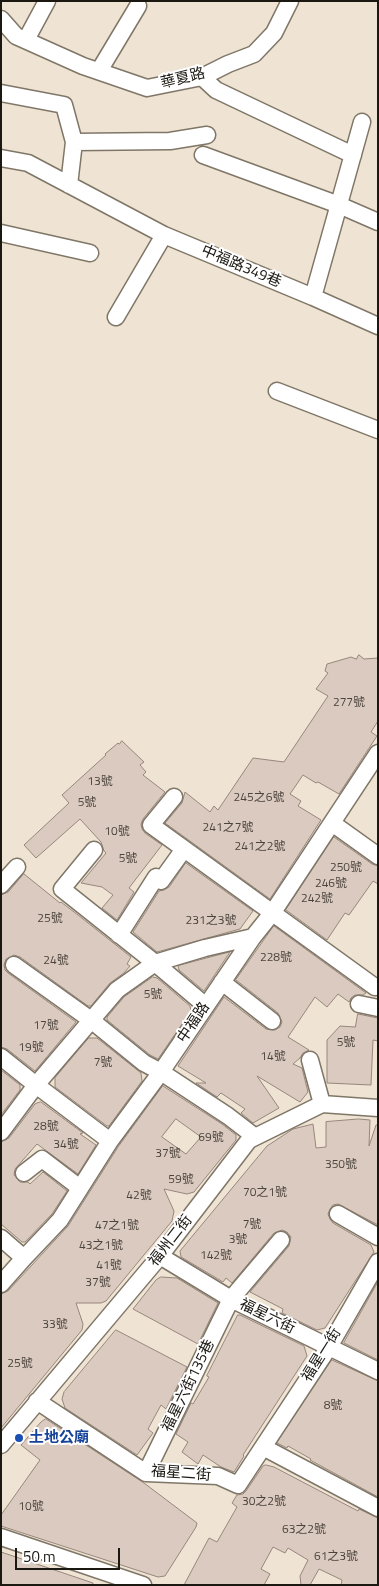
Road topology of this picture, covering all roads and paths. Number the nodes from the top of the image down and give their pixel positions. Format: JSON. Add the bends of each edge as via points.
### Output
{"nodes":[{"id":1,"x":47,"y":1,"type":"edge"},
{"id":2,"x":290,"y":1,"type":"edge"},
{"id":3,"x":138,"y":6,"type":"dead end"},
{"id":4,"x":2,"y":22,"type":"edge"},
{"id":5,"x":26,"y":40,"type":"junction"},
{"id":6,"x":99,"y":71,"type":"junction"},
{"id":7,"x":202,"y":77,"type":"junction"},
{"id":8,"x":1,"y":93,"type":"edge"},
{"id":9,"x":362,"y":122,"type":"dead end"},
{"id":10,"x":206,"y":135,"type":"dead end"},
{"id":11,"x":74,"y":142,"type":"junction"},
{"id":12,"x":353,"y":154,"type":"junction"},
{"id":13,"x":204,"y":155,"type":"dead end"},
{"id":14,"x":1,"y":158,"type":"edge"},
{"id":15,"x":69,"y":185,"type":"junction"},
{"id":16,"x":339,"y":205,"type":"junction"},
{"id":17,"x":378,"y":222,"type":"edge"},
{"id":18,"x":1,"y":233,"type":"edge"},
{"id":19,"x":164,"y":235,"type":"junction"},
{"id":20,"x":90,"y":253,"type":"dead end"},
{"id":21,"x":313,"y":297,"type":"junction"},
{"id":22,"x":116,"y":317,"type":"dead end"},
{"id":23,"x":378,"y":326,"type":"edge"},
{"id":24,"x":277,"y":391,"type":"dead end"},
{"id":25,"x":378,"y":430,"type":"edge"},
{"id":26,"x":378,"y":754,"type":"edge"},
{"id":27,"x":174,"y":797,"type":"dead end"},
{"id":28,"x":332,"y":824,"type":"junction"},
{"id":29,"x":184,"y":848,"type":"junction"},
{"id":30,"x":94,"y":850,"type":"dead end"},
{"id":31,"x":378,"y":856,"type":"edge"},
{"id":32,"x":17,"y":867,"type":"dead end"},
{"id":33,"x":1,"y":885,"type":"edge"},
{"id":34,"x":273,"y":912,"type":"junction"},
{"id":35,"x":119,"y":934,"type":"junction"},
{"id":36,"x":253,"y":938,"type":"junction"},
{"id":37,"x":156,"y":963,"type":"junction"},
{"id":38,"x":14,"y":965,"type":"dead end"},
{"id":39,"x":222,"y":982,"type":"junction"},
{"id":40,"x":375,"y":987,"type":"dead end"},
{"id":41,"x":359,"y":1004,"type":"dead end"},
{"id":42,"x":206,"y":1006,"type":"junction"},
{"id":43,"x":378,"y":1008,"type":"edge"},
{"id":44,"x":91,"y":1020,"type":"junction"},
{"id":45,"x":272,"y":1021,"type":"dead end"},
{"id":46,"x":1,"y":1057,"type":"edge"},
{"id":47,"x":310,"y":1060,"type":"dead end"},
{"id":48,"x":161,"y":1072,"type":"junction"},
{"id":49,"x":36,"y":1085,"type":"junction"},
{"id":50,"x":322,"y":1104,"type":"junction"},
{"id":51,"x":378,"y":1108,"type":"edge"},
{"id":52,"x":1,"y":1132,"type":"edge"},
{"id":53,"x":254,"y":1136,"type":"junction"},
{"id":54,"x":110,"y":1141,"type":"junction"},
{"id":55,"x":24,"y":1173,"type":"dead end"},
{"id":56,"x":80,"y":1188,"type":"junction"},
{"id":57,"x":338,"y":1214,"type":"dead end"},
{"id":58,"x":378,"y":1237,"type":"edge"},
{"id":59,"x":1,"y":1238,"type":"edge"},
{"id":60,"x":280,"y":1240,"type":"dead end"},
{"id":61,"x":160,"y":1256,"type":"junction"},
{"id":62,"x":24,"y":1258,"type":"junction"},
{"id":63,"x":378,"y":1262,"type":"edge"},
{"id":64,"x":1,"y":1284,"type":"edge"},
{"id":65,"x":231,"y":1299,"type":"junction"},
{"id":66,"x":329,"y":1347,"type":"junction"},
{"id":67,"x":378,"y":1371,"type":"edge"},
{"id":68,"x":37,"y":1401,"type":"junction"},
{"id":69,"x":4,"y":1436,"type":"edge"},
{"id":70,"x":263,"y":1447,"type":"junction"},
{"id":71,"x":146,"y":1473,"type":"junction"},
{"id":72,"x":378,"y":1508,"type":"edge"},
{"id":73,"x":1,"y":1537,"type":"edge"},
{"id":74,"x":142,"y":1585,"type":"edge"}],
"edges":[{"from":1,"to":5,"type":"street"},
{"from":2,"to":7,"type":"street","name":"華夏路","via":[[274,33],[254,54]]},
{"from":3,"to":6,"type":"street"},
{"from":4,"to":5,"type":"street","name":"華夏路","via":[[16,36]]},
{"from":5,"to":6,"type":"street","name":"華夏路"},
{"from":6,"to":7,"type":"street","name":"華夏路","via":[[147,88]]},
{"from":7,"to":12,"type":"street","via":[[216,90]]},
{"from":8,"to":11,"type":"street","via":[[64,105]]},
{"from":9,"to":12,"type":"street"},
{"from":10,"to":11,"type":"street","via":[[170,141]]},
{"from":11,"to":15,"type":"street"},
{"from":12,"to":16,"type":"street"},
{"from":13,"to":16,"type":"street"},
{"from":14,"to":15,"type":"street","name":"中福路349巷","via":[[28,163]]},
{"from":15,"to":19,"type":"street","name":"中福路349巷"},
{"from":16,"to":17,"type":"street"},
{"from":16,"to":21,"type":"street"},
{"from":18,"to":20,"type":"street"},
{"from":19,"to":21,"type":"street","name":"中福路349巷"},
{"from":19,"to":22,"type":"street"},
{"from":21,"to":23,"type":"street","name":"中福路349巷"},
{"from":24,"to":25,"type":"street"},
{"from":26,"to":28,"type":"street","name":"中福路"},
{"from":27,"to":29,"type":"street","via":[[151,825]]},
{"from":28,"to":31,"type":"street"},
{"from":28,"to":34,"type":"street","name":"中福路"},
{"from":29,"to":34,"type":"street"},
{"from":29,"to":35,"type":"street","via":[[161,880],[156,877]]},
{"from":30,"to":35,"type":"street","via":[[62,889]]},
{"from":32,"to":33,"type":"street"},
{"from":34,"to":36,"type":"street","name":"中福路"},
{"from":34,"to":40,"type":"street"},
{"from":35,"to":37,"type":"street"},
{"from":36,"to":37,"type":"street"},
{"from":36,"to":39,"type":"street","name":"中福路"},
{"from":37,"to":42,"type":"street"},
{"from":37,"to":44,"type":"street","via":[[117,990]]},
{"from":38,"to":44,"type":"street"},
{"from":39,"to":42,"type":"street","name":"中福路"},
{"from":39,"to":45,"type":"street"},
{"from":41,"to":43,"type":"street"},
{"from":42,"to":48,"type":"street","name":"中福路"},
{"from":44,"to":48,"type":"street","via":[[144,1063]]},
{"from":44,"to":49,"type":"street"},
{"from":46,"to":49,"type":"street"},
{"from":47,"to":50,"type":"street"},
{"from":48,"to":53,"type":"street"},
{"from":48,"to":54,"type":"street","name":"中福路"},
{"from":49,"to":52,"type":"street"},
{"from":49,"to":54,"type":"street"},
{"from":50,"to":51,"type":"street","name":"福州二街"},
{"from":50,"to":53,"type":"street","name":"福州二街"},
{"from":53,"to":61,"type":"street","name":"福州二街"},
{"from":54,"to":56,"type":"street","name":"中福路"},
{"from":55,"to":56,"type":"street","via":[[42,1158]]},
{"from":56,"to":62,"type":"street","name":"中福路","via":[[60,1220]]},
{"from":57,"to":58,"type":"street"},
{"from":59,"to":62,"type":"street"},
{"from":60,"to":65,"type":"street","name":"福星六街135巷"},
{"from":61,"to":65,"type":"street","name":"福星六街"},
{"from":61,"to":68,"type":"street","name":"福州二街"},
{"from":62,"to":64,"type":"street","name":"中福路"},
{"from":63,"to":66,"type":"street","name":"福星一街"},
{"from":65,"to":66,"type":"street","name":"福星六街"},
{"from":65,"to":71,"type":"street","name":"福星六街135巷"},
{"from":66,"to":67,"type":"street","name":"福星六街"},
{"from":66,"to":70,"type":"street","name":"福星一街"},
{"from":68,"to":69,"type":"street","name":"福州二街"},
{"from":68,"to":71,"type":"street","name":"福星二街"},
{"from":70,"to":71,"type":"street","name":"福星二街","via":[[238,1486],[218,1476]]},
{"from":70,"to":72,"type":"street"},
{"from":73,"to":74,"type":"street"}]}
